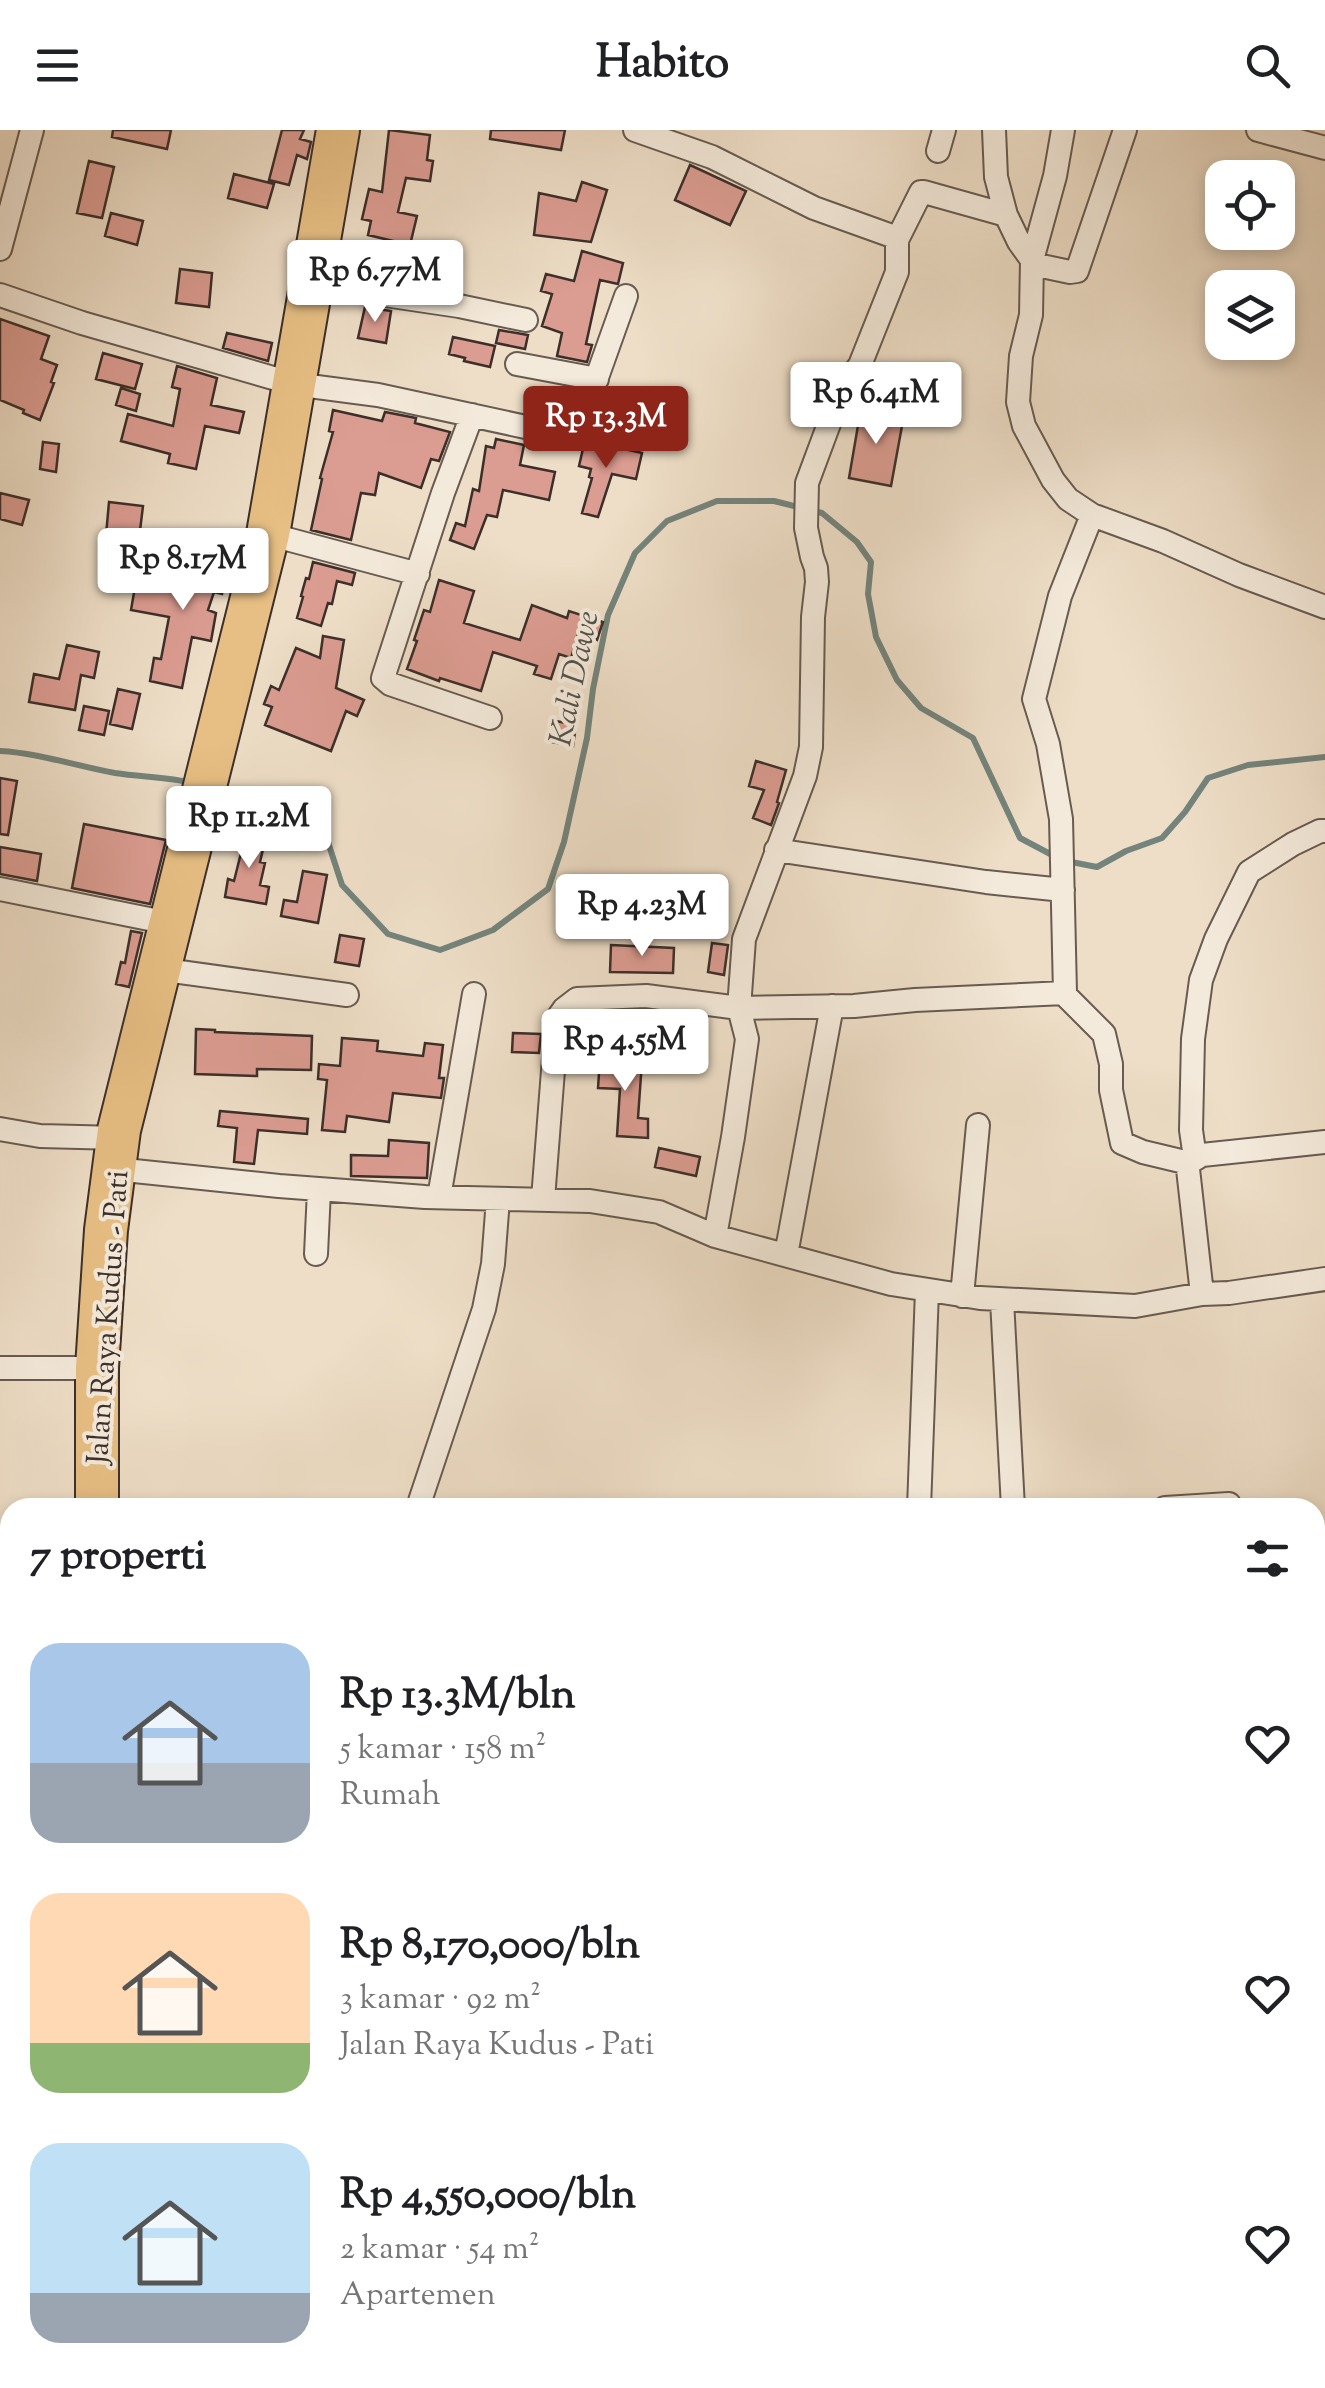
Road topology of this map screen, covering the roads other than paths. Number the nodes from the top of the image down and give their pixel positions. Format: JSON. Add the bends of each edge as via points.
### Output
{"nodes":[{"id":1,"x":32,"y":130,"type":"edge"},
{"id":2,"x":338,"y":130,"type":"edge"},
{"id":3,"x":636,"y":130,"type":"edge"},
{"id":4,"x":994,"y":130,"type":"edge"},
{"id":5,"x":1063,"y":130,"type":"edge"},
{"id":6,"x":1124,"y":130,"type":"edge"},
{"id":7,"x":1258,"y":130,"type":"edge"},
{"id":8,"x":1325,"y":148,"type":"edge"},
{"id":9,"x":1006,"y":216,"type":"junction"},
{"id":10,"x":896,"y":240,"type":"junction"},
{"id":11,"x":0,"y":248,"type":"edge"},
{"id":12,"x":1032,"y":262,"type":"junction"},
{"id":13,"x":311,"y":284,"type":"junction"},
{"id":14,"x":0,"y":296,"type":"edge"},
{"id":15,"x":626,"y":296,"type":"dead end"},
{"id":16,"x":526,"y":320,"type":"dead end"},
{"id":17,"x":516,"y":364,"type":"dead end"},
{"id":18,"x":597,"y":379,"type":"junction"},
{"id":19,"x":294,"y":384,"type":"junction"},
{"id":20,"x":472,"y":416,"type":"junction"},
{"id":21,"x":1092,"y":515,"type":"junction"},
{"id":22,"x":268,"y":534,"type":"junction"},
{"id":23,"x":418,"y":574,"type":"junction"},
{"id":24,"x":1325,"y":607,"type":"edge"},
{"id":25,"x":490,"y":718,"type":"dead end"},
{"id":26,"x":1325,"y":832,"type":"edge"},
{"id":27,"x":776,"y":850,"type":"junction"},
{"id":28,"x":0,"y":890,"type":"edge"},
{"id":29,"x":1062,"y":890,"type":"junction"},
{"id":30,"x":169,"y":923,"type":"junction"},
{"id":31,"x":158,"y":969,"type":"junction"},
{"id":32,"x":347,"y":994,"type":"dead end"},
{"id":33,"x":474,"y":994,"type":"dead end"},
{"id":34,"x":1064,"y":994,"type":"junction"},
{"id":35,"x":832,"y":1006,"type":"junction"},
{"id":36,"x":739,"y":1008,"type":"junction"},
{"id":37,"x":978,"y":1125,"type":"dead end"},
{"id":38,"x":0,"y":1129,"type":"edge"},
{"id":39,"x":1325,"y":1142,"type":"edge"},
{"id":40,"x":117,"y":1153,"type":"junction"},
{"id":41,"x":1192,"y":1161,"type":"junction"},
{"id":42,"x":319,"y":1190,"type":"junction"},
{"id":43,"x":439,"y":1198,"type":"junction"},
{"id":44,"x":498,"y":1198,"type":"junction"},
{"id":45,"x":543,"y":1199,"type":"junction"},
{"id":46,"x":716,"y":1236,"type":"junction"},
{"id":47,"x":316,"y":1254,"type":"dead end"},
{"id":48,"x":786,"y":1255,"type":"junction"},
{"id":49,"x":1325,"y":1280,"type":"edge"},
{"id":50,"x":927,"y":1290,"type":"junction"},
{"id":51,"x":1202,"y":1294,"type":"junction"},
{"id":52,"x":962,"y":1296,"type":"junction"},
{"id":53,"x":1002,"y":1300,"type":"junction"},
{"id":54,"x":0,"y":1368,"type":"edge"},
{"id":55,"x":98,"y":1368,"type":"junction"},
{"id":56,"x":97,"y":1498,"type":"edge"},
{"id":57,"x":421,"y":1498,"type":"edge"},
{"id":58,"x":919,"y":1498,"type":"edge"},
{"id":59,"x":1013,"y":1498,"type":"edge"}],
"edges":[{"from":1,"to":11,"type":"street"},
{"from":2,"to":13,"type":"highway","name":"Jalan Raya Kudus - Pati"},
{"from":3,"to":10,"type":"street","via":[[712,156]]},
{"from":4,"to":9,"type":"street"},
{"from":5,"to":12,"type":"street"},
{"from":6,"to":12,"type":"street","via":[[1077,270]]},
{"from":7,"to":8,"type":"street"},
{"from":9,"to":10,"type":"street","via":[[921,192]]},
{"from":9,"to":12,"type":"street"},
{"from":10,"to":27,"type":"street","via":[[897,272],[807,483],[806,528],[817,582],[811,748]]},
{"from":12,"to":21,"type":"street","via":[[1018,402],[1053,480]]},
{"from":13,"to":16,"type":"street"},
{"from":13,"to":19,"type":"highway","name":"Jalan Raya Kudus - Pati"},
{"from":14,"to":19,"type":"street"},
{"from":15,"to":18,"type":"street"},
{"from":17,"to":18,"type":"street"},
{"from":18,"to":20,"type":"street","via":[[586,412],[562,429]]},
{"from":19,"to":20,"type":"street"},
{"from":19,"to":22,"type":"highway","name":"Jalan Raya Kudus - Pati"},
{"from":20,"to":23,"type":"street"},
{"from":21,"to":24,"type":"street"},
{"from":21,"to":29,"type":"street","via":[[1060,596],[1034,699],[1061,818]]},
{"from":22,"to":23,"type":"street"},
{"from":22,"to":30,"type":"highway","name":"Jalan Raya Kudus - Pati"},
{"from":23,"to":25,"type":"street","via":[[383,678]]},
{"from":26,"to":41,"type":"street","via":[[1249,872],[1216,939],[1201,980],[1193,1039]]},
{"from":27,"to":29,"type":"street"},
{"from":27,"to":36,"type":"street","via":[[744,939]]},
{"from":28,"to":30,"type":"street"},
{"from":29,"to":34,"type":"street"},
{"from":30,"to":31,"type":"highway","name":"Jalan Raya Kudus - Pati"},
{"from":31,"to":32,"type":"street"},
{"from":31,"to":40,"type":"highway","name":"Jalan Raya Kudus - Pati"},
{"from":33,"to":43,"type":"street"},
{"from":34,"to":35,"type":"street"},
{"from":34,"to":41,"type":"street","via":[[1104,1034],[1122,1142]]},
{"from":35,"to":36,"type":"street"},
{"from":35,"to":48,"type":"street"},
{"from":36,"to":45,"type":"street","via":[[646,996],[578,999],[564,1009],[557,1019]]},
{"from":36,"to":46,"type":"street","via":[[748,1039]]},
{"from":37,"to":52,"type":"street"},
{"from":38,"to":40,"type":"street"},
{"from":39,"to":41,"type":"street"},
{"from":40,"to":42,"type":"street"},
{"from":40,"to":55,"type":"highway","name":"Jalan Raya Kudus - Pati"},
{"from":41,"to":51,"type":"street"},
{"from":42,"to":43,"type":"street"},
{"from":42,"to":47,"type":"street"},
{"from":43,"to":44,"type":"street"},
{"from":44,"to":45,"type":"street"},
{"from":44,"to":57,"type":"street","via":[[484,1309]]},
{"from":45,"to":46,"type":"street","via":[[659,1212]]},
{"from":46,"to":48,"type":"street"},
{"from":48,"to":50,"type":"street"},
{"from":49,"to":51,"type":"street"},
{"from":50,"to":52,"type":"street"},
{"from":50,"to":58,"type":"street"},
{"from":51,"to":53,"type":"street","via":[[1136,1306]]},
{"from":52,"to":53,"type":"street"},
{"from":53,"to":59,"type":"street"},
{"from":54,"to":55,"type":"street"},
{"from":55,"to":56,"type":"highway","name":"Jalan Raya Kudus - Pati"}]}
